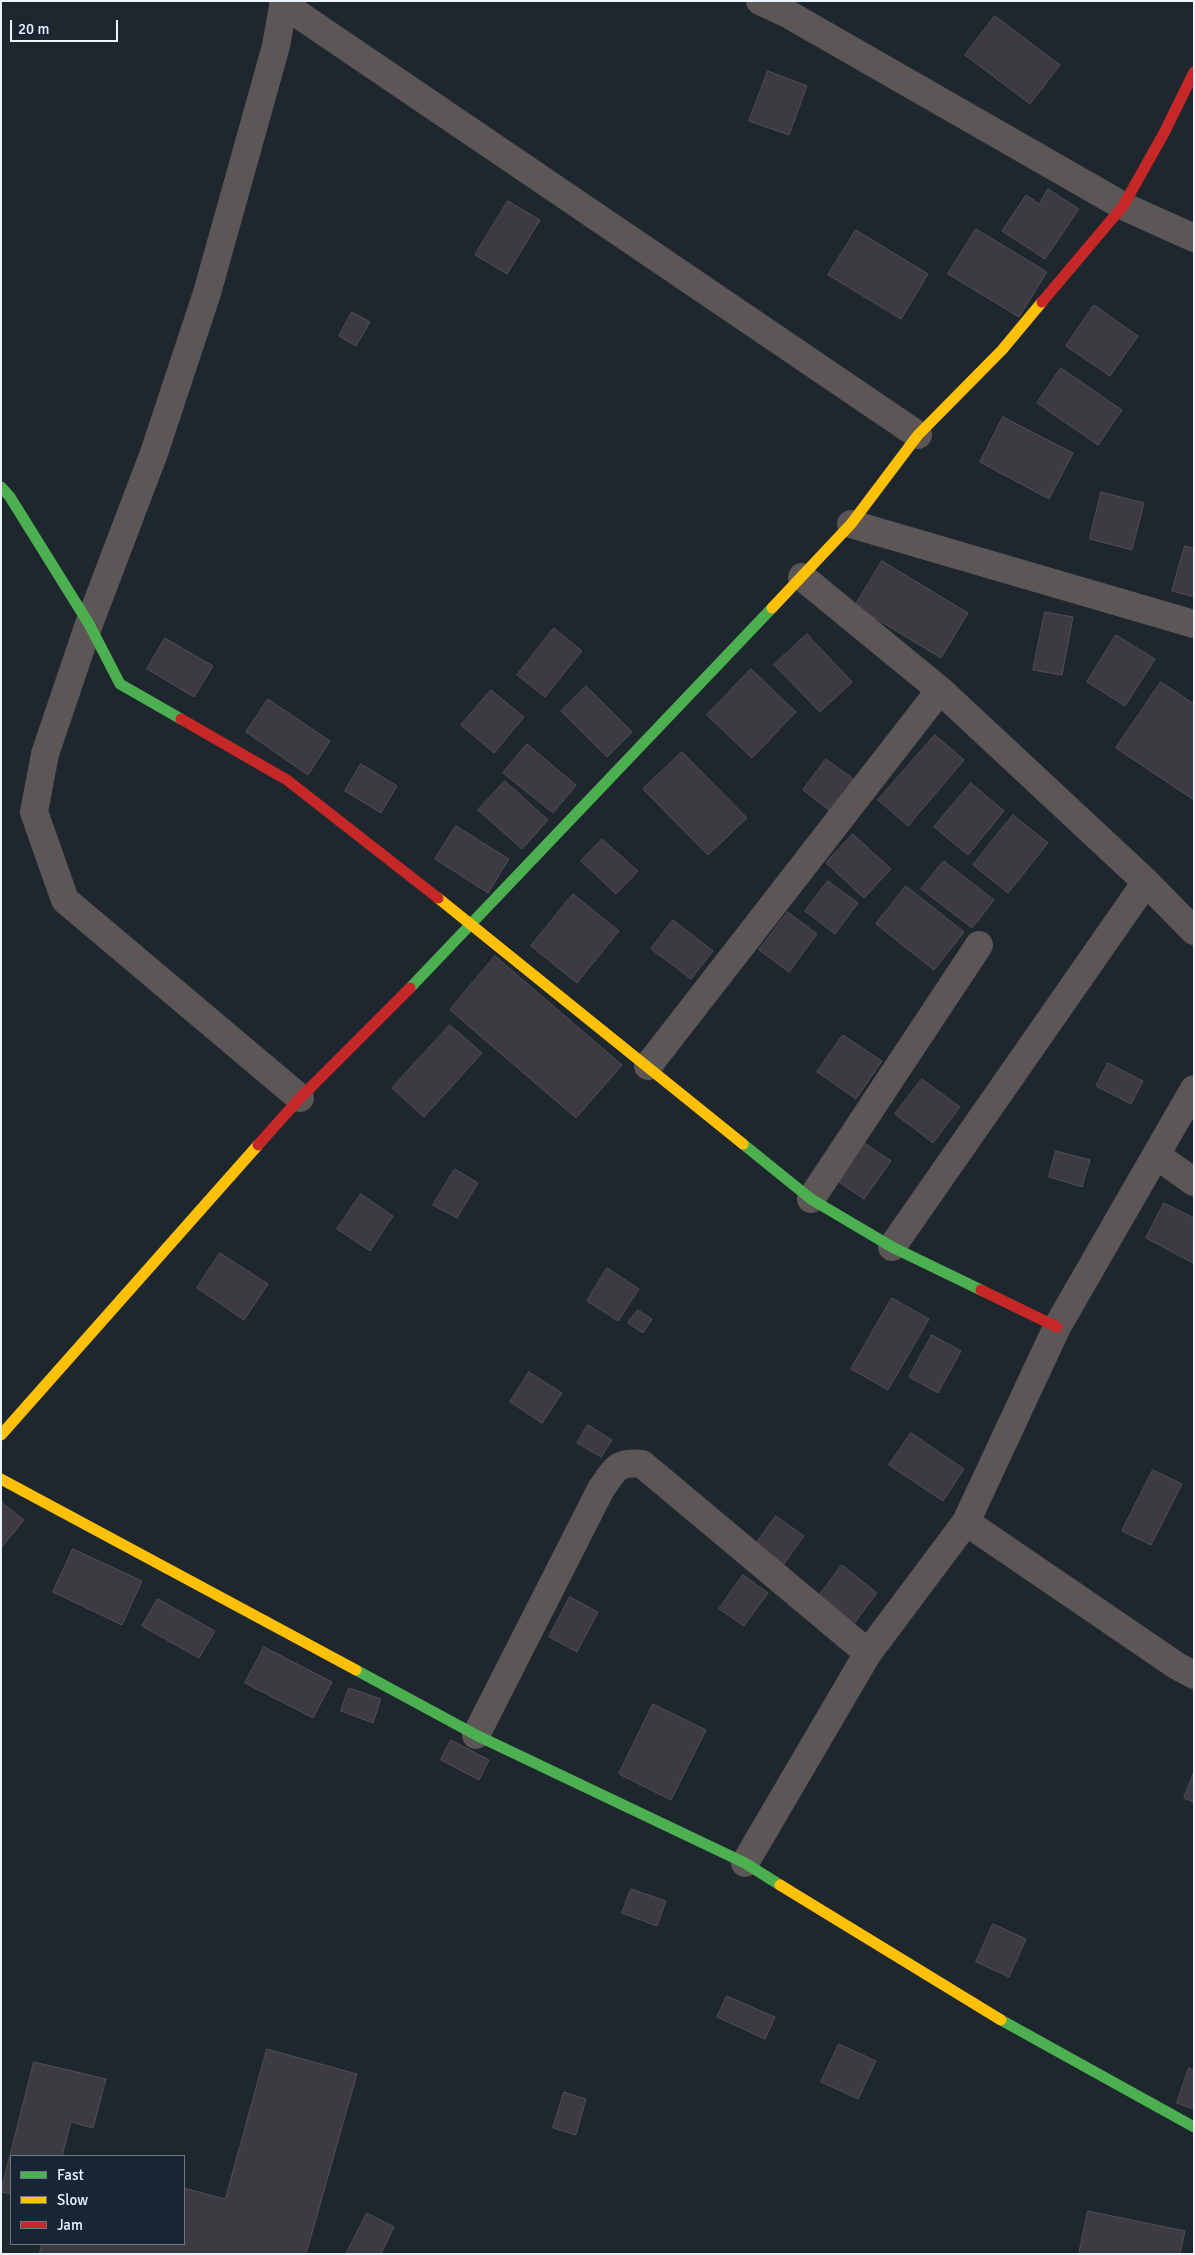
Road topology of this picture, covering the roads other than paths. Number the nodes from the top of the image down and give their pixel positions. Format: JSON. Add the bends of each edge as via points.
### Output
{"nodes":[{"id":1,"x":760,"y":1,"type":"edge"},
{"id":2,"x":283,"y":3,"type":"edge"},
{"id":3,"x":1194,"y":72,"type":"edge"},
{"id":4,"x":1123,"y":206,"type":"junction"},
{"id":5,"x":1194,"y":238,"type":"edge"},
{"id":6,"x":918,"y":436,"type":"junction"},
{"id":7,"x":1,"y":487,"type":"edge"},
{"id":8,"x":851,"y":524,"type":"junction"},
{"id":9,"x":802,"y":577,"type":"junction"},
{"id":10,"x":89,"y":624,"type":"junction"},
{"id":11,"x":1194,"y":624,"type":"edge"},
{"id":12,"x":940,"y":690,"type":"junction"},
{"id":13,"x":1146,"y":882,"type":"junction"},
{"id":14,"x":472,"y":924,"type":"junction"},
{"id":15,"x":1194,"y":931,"type":"edge"},
{"id":16,"x":979,"y":945,"type":"dead end"},
{"id":17,"x":648,"y":1066,"type":"junction"},
{"id":18,"x":1194,"y":1089,"type":"edge"},
{"id":19,"x":300,"y":1098,"type":"junction"},
{"id":20,"x":1156,"y":1155,"type":"junction"},
{"id":21,"x":1194,"y":1182,"type":"edge"},
{"id":22,"x":811,"y":1199,"type":"junction"},
{"id":23,"x":892,"y":1247,"type":"junction"},
{"id":24,"x":1057,"y":1327,"type":"junction"},
{"id":25,"x":1,"y":1435,"type":"edge"},
{"id":26,"x":1,"y":1479,"type":"edge"},
{"id":27,"x":966,"y":1522,"type":"junction"},
{"id":28,"x":868,"y":1653,"type":"junction"},
{"id":29,"x":1194,"y":1675,"type":"edge"},
{"id":30,"x":476,"y":1735,"type":"junction"},
{"id":31,"x":745,"y":1863,"type":"junction"},
{"id":32,"x":1194,"y":2127,"type":"edge"}],
"edges":[{"from":1,"to":4,"type":"street"},
{"from":2,"to":6,"type":"street"},
{"from":2,"to":10,"type":"street","via":[[276,46],[206,293],[154,454]]},
{"from":3,"to":4,"type":"street"},
{"from":4,"to":5,"type":"street"},
{"from":4,"to":6,"type":"street","via":[[1002,350]]},
{"from":6,"to":8,"type":"street"},
{"from":7,"to":10,"type":"street"},
{"from":8,"to":9,"type":"street"},
{"from":8,"to":11,"type":"street"},
{"from":9,"to":12,"type":"street"},
{"from":9,"to":14,"type":"street"},
{"from":10,"to":14,"type":"street","via":[[120,684],[287,780]]},
{"from":10,"to":19,"type":"street","via":[[45,754],[34,812],[65,900]]},
{"from":12,"to":13,"type":"street"},
{"from":12,"to":17,"type":"street"},
{"from":13,"to":15,"type":"street"},
{"from":13,"to":23,"type":"street"},
{"from":14,"to":17,"type":"street"},
{"from":14,"to":19,"type":"street"},
{"from":16,"to":22,"type":"street"},
{"from":17,"to":22,"type":"street"},
{"from":18,"to":20,"type":"street"},
{"from":19,"to":25,"type":"street"},
{"from":20,"to":21,"type":"street"},
{"from":20,"to":24,"type":"street"},
{"from":22,"to":23,"type":"street"},
{"from":23,"to":24,"type":"street"},
{"from":24,"to":27,"type":"street"},
{"from":26,"to":30,"type":"street"},
{"from":27,"to":28,"type":"street"},
{"from":27,"to":29,"type":"street"},
{"from":28,"to":30,"type":"street","via":[[642,1464],[627,1462],[614,1470],[601,1489]]},
{"from":28,"to":31,"type":"street"},
{"from":30,"to":31,"type":"street"},
{"from":31,"to":32,"type":"street","via":[[1019,2031]]}]}
